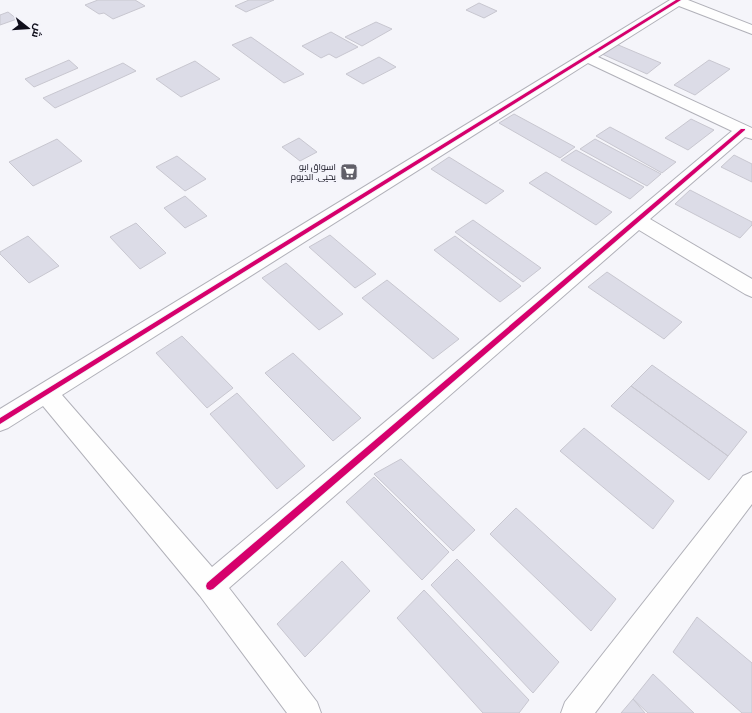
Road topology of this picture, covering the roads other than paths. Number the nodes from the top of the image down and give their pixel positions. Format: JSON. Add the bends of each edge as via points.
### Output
{"nodes":[{"id":1,"x":679,"y":0,"type":"edge"},
{"id":2,"x":752,"y":30,"type":"edge"},
{"id":3,"x":588,"y":58,"type":"junction"},
{"id":4,"x":748,"y":132,"type":"edge"},
{"id":5,"x":637,"y":220,"type":"junction"},
{"id":6,"x":752,"y":289,"type":"edge"},
{"id":7,"x":45,"y":392,"type":"junction"},
{"id":8,"x":0,"y":421,"type":"edge"},
{"id":9,"x":752,"y":484,"type":"edge"},
{"id":10,"x":210,"y":586,"type":"junction"},
{"id":11,"x":306,"y":713,"type":"edge"},
{"id":12,"x":576,"y":713,"type":"edge"}],
"edges":[{"from":1,"to":2,"type":"street"},
{"from":1,"to":3,"type":"street"},
{"from":3,"to":4,"type":"street"},
{"from":3,"to":7,"type":"street"},
{"from":4,"to":5,"type":"street"},
{"from":5,"to":6,"type":"street"},
{"from":5,"to":10,"type":"street"},
{"from":7,"to":8,"type":"street"},
{"from":7,"to":10,"type":"street"},
{"from":9,"to":12,"type":"street"},
{"from":10,"to":11,"type":"street"}]}
